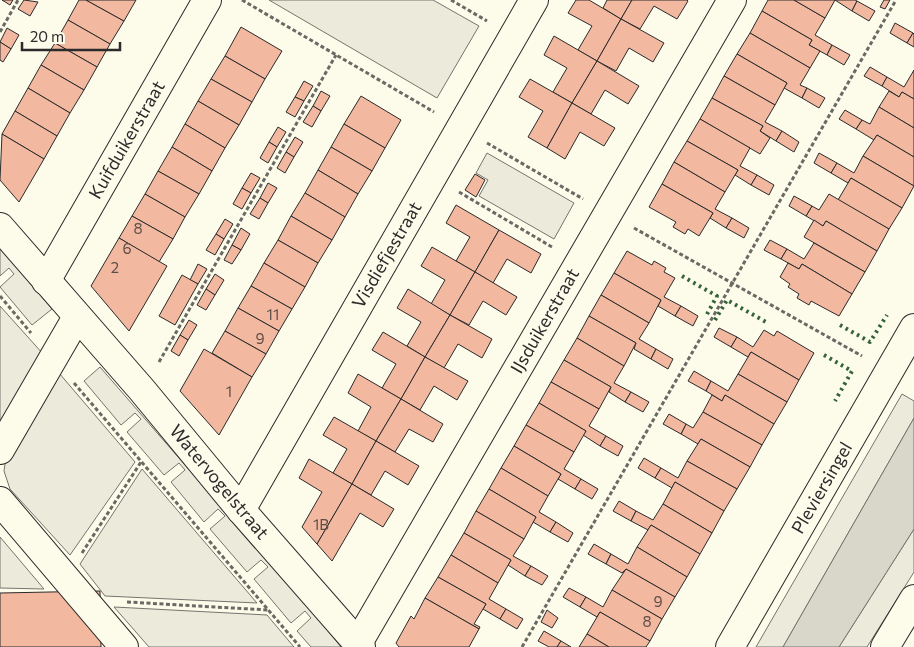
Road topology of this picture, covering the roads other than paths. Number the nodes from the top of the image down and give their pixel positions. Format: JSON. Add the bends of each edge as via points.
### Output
{"nodes":[{"id":1,"x":208,"y":0,"type":"edge"},
{"id":2,"x":534,"y":0,"type":"edge"},
{"id":3,"x":732,"y":0,"type":"edge"},
{"id":4,"x":0,"y":227,"type":"edge"},
{"id":5,"x":46,"y":281,"type":"junction"},
{"id":6,"x":77,"y":317,"type":"junction"},
{"id":7,"x":914,"y":328,"type":"edge"},
{"id":8,"x":0,"y":450,"type":"edge"},
{"id":9,"x":0,"y":501,"type":"edge"},
{"id":10,"x":241,"y":510,"type":"junction"},
{"id":11,"x":914,"y":600,"type":"edge"},
{"id":12,"x":360,"y":645,"type":"edge"},
{"id":13,"x":124,"y":647,"type":"edge"},
{"id":14,"x":730,"y":647,"type":"edge"},
{"id":15,"x":884,"y":647,"type":"edge"}],
"edges":[{"from":1,"to":5,"type":"street","name":"Kuifduikerstraat"},
{"from":2,"to":10,"type":"street","name":"Visdiefjestraat"},
{"from":3,"to":12,"type":"street","name":"IJsduikerstraat"},
{"from":4,"to":5,"type":"street","name":"Watervogelstraat"},
{"from":5,"to":6,"type":"street","name":"Watervogelstraat"},
{"from":6,"to":8,"type":"street"},
{"from":6,"to":10,"type":"street","name":"Watervogelstraat"},
{"from":7,"to":14,"type":"street","name":"Pleviersingel"},
{"from":9,"to":13,"type":"street"},
{"from":10,"to":12,"type":"street","name":"Watervogelstraat"},
{"from":11,"to":15,"type":"street"}]}
